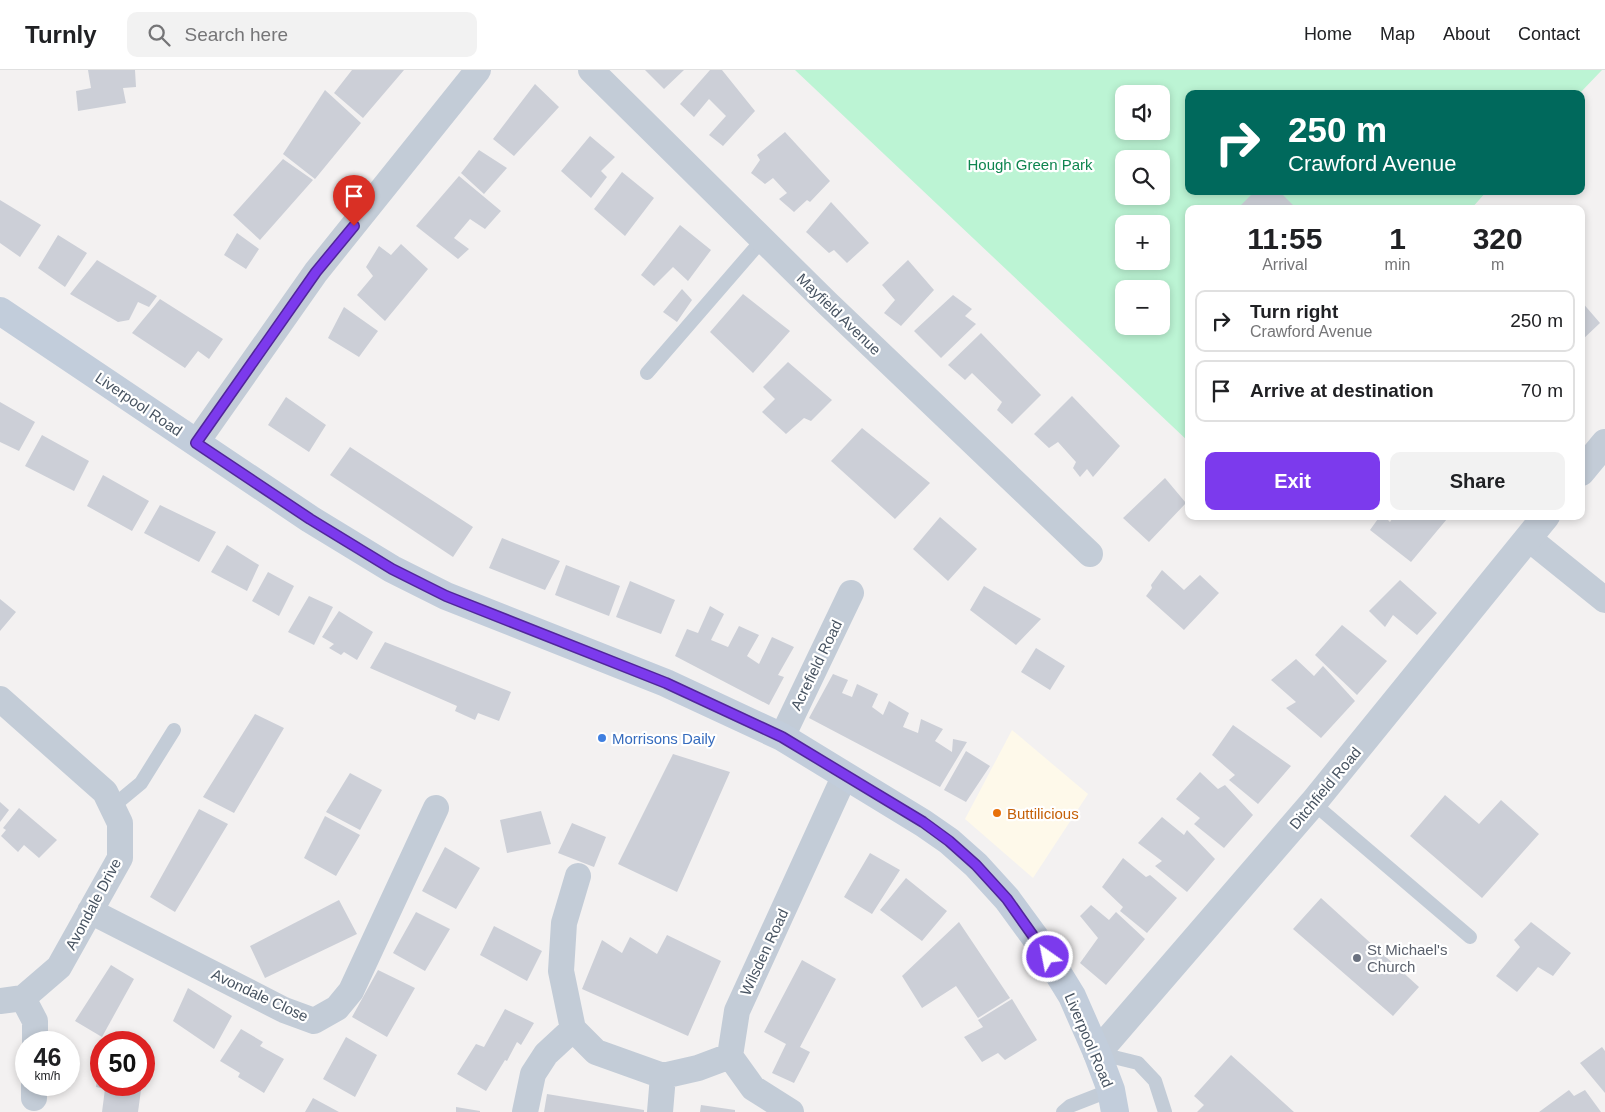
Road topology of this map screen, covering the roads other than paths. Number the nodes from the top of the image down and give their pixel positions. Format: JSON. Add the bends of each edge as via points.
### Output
{"nodes":[{"id":1,"x":478,"y":70,"type":"edge"},
{"id":2,"x":591,"y":70,"type":"edge"},
{"id":3,"x":762,"y":240,"type":"junction"},
{"id":4,"x":0,"y":311,"type":"edge"},
{"id":5,"x":647,"y":373,"type":"dead end"},
{"id":6,"x":196,"y":443,"type":"junction"},
{"id":7,"x":1605,"y":443,"type":"edge"},
{"id":8,"x":1585,"y":467,"type":"edge"},
{"id":9,"x":1543,"y":520,"type":"edge"},
{"id":10,"x":1528,"y":538,"type":"junction"},
{"id":11,"x":1090,"y":554,"type":"dead end"},
{"id":12,"x":851,"y":593,"type":"dead end"},
{"id":13,"x":1605,"y":600,"type":"edge"},
{"id":14,"x":0,"y":699,"type":"edge"},
{"id":15,"x":174,"y":730,"type":"dead end"},
{"id":16,"x":782,"y":737,"type":"junction"},
{"id":17,"x":845,"y":775,"type":"junction"},
{"id":18,"x":1313,"y":803,"type":"junction"},
{"id":19,"x":112,"y":806,"type":"junction"},
{"id":20,"x":436,"y":808,"type":"dead end"},
{"id":21,"x":578,"y":876,"type":"dead end"},
{"id":22,"x":90,"y":911,"type":"junction"},
{"id":23,"x":1470,"y":937,"type":"dead end"},
{"id":24,"x":12,"y":999,"type":"edge"},
{"id":25,"x":573,"y":1029,"type":"junction"},
{"id":26,"x":35,"y":1031,"type":"edge"},
{"id":27,"x":1097,"y":1053,"type":"junction"},
{"id":28,"x":730,"y":1056,"type":"junction"},
{"id":29,"x":662,"y":1076,"type":"junction"},
{"id":30,"x":1113,"y":1101,"type":"edge"},
{"id":31,"x":525,"y":1112,"type":"edge"},
{"id":32,"x":660,"y":1112,"type":"edge"},
{"id":33,"x":791,"y":1112,"type":"edge"},
{"id":34,"x":1063,"y":1112,"type":"edge"},
{"id":35,"x":1165,"y":1112,"type":"edge"}],
"edges":[{"from":1,"to":6,"type":"street","via":[[316,272]]},
{"from":2,"to":3,"type":"street","name":"Mayfield Avenue"},
{"from":3,"to":5,"type":"lane"},
{"from":3,"to":11,"type":"street","name":"Mayfield Avenue"},
{"from":4,"to":6,"type":"main road","name":"Liverpool Road"},
{"from":6,"to":16,"type":"main road","name":"Liverpool Road","via":[[392,569],[446,596],[666,683]]},
{"from":7,"to":8,"type":"street"},
{"from":9,"to":10,"type":"street","name":"Ditchfield Road"},
{"from":10,"to":13,"type":"street"},
{"from":10,"to":18,"type":"street","name":"Ditchfield Road"},
{"from":12,"to":16,"type":"street","name":"Acrefield Road"},
{"from":14,"to":19,"type":"street","name":"Avondale Drive","via":[[105,792]]},
{"from":15,"to":19,"type":"lane","via":[[141,783]]},
{"from":16,"to":17,"type":"main road","name":"Liverpool Road"},
{"from":17,"to":27,"type":"main road","name":"Liverpool Road","via":[[949,841],[1007,899],[1072,996]]},
{"from":17,"to":28,"type":"street","name":"Wilsden Road","via":[[737,1010]]},
{"from":18,"to":23,"type":"lane"},
{"from":18,"to":27,"type":"street","name":"Ditchfield Road"},
{"from":19,"to":22,"type":"street","name":"Avondale Drive","via":[[120,823],[120,858]]},
{"from":20,"to":22,"type":"street","name":"Avondale Close","via":[[351,992],[337,1008],[314,1021],[284,1010]]},
{"from":21,"to":25,"type":"street","via":[[564,923],[561,971]]},
{"from":22,"to":24,"type":"street","name":"Avondale Drive","via":[[59,967]]},
{"from":24,"to":26,"type":"street","via":[[35,1021]]},
{"from":25,"to":29,"type":"street","via":[[596,1052]]},
{"from":25,"to":31,"type":"street","via":[[546,1054],[533,1074]]},
{"from":27,"to":30,"type":"main road","name":"Liverpool Road"},
{"from":27,"to":35,"type":"lane","via":[[1138,1063],[1155,1080]]},
{"from":28,"to":29,"type":"street"},
{"from":28,"to":33,"type":"street","via":[[753,1088]]},
{"from":29,"to":32,"type":"street"},
{"from":30,"to":34,"type":"lane","via":[[1070,1106]]}]}
